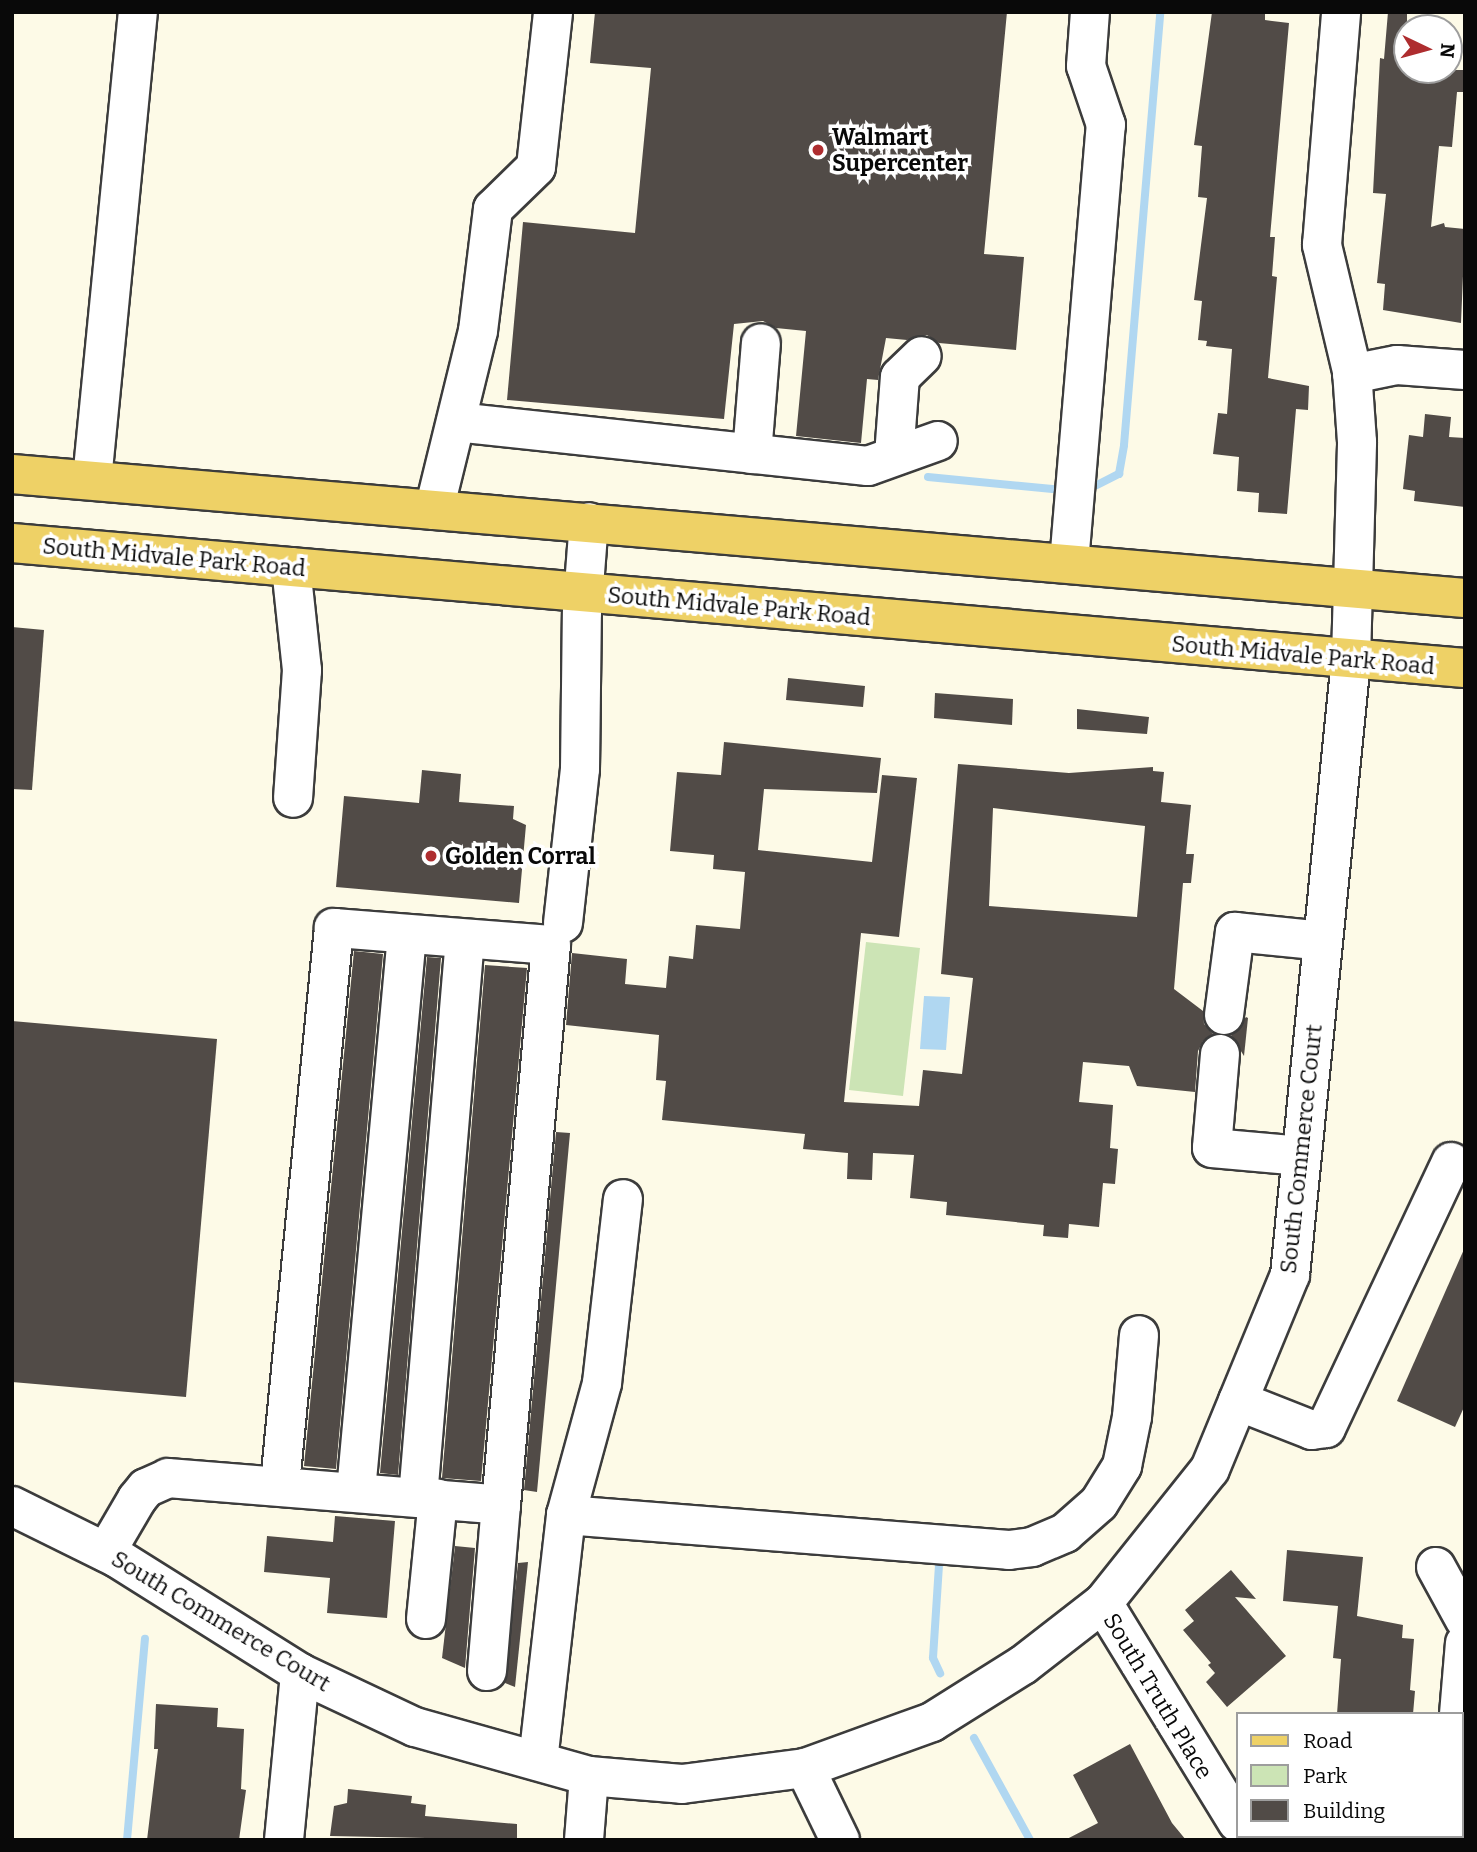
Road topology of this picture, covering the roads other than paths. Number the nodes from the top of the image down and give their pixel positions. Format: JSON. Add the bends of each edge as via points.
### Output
{"nodes":[{"id":1,"x":138,"y":12,"type":"edge"},
{"id":2,"x":553,"y":12,"type":"edge"},
{"id":3,"x":1090,"y":12,"type":"edge"},
{"id":4,"x":1341,"y":12,"type":"edge"},
{"id":5,"x":761,"y":343,"type":"dead end"},
{"id":6,"x":922,"y":356,"type":"dead end"},
{"id":7,"x":1465,"y":370,"type":"edge"},
{"id":8,"x":1352,"y":374,"type":"junction"},
{"id":9,"x":456,"y":422,"type":"junction"},
{"id":10,"x":938,"y":441,"type":"dead end"},
{"id":11,"x":752,"y":453,"type":"junction"},
{"id":12,"x":894,"y":456,"type":"junction"},
{"id":13,"x":12,"y":474,"type":"edge"},
{"id":14,"x":92,"y":480,"type":"junction"},
{"id":15,"x":434,"y":510,"type":"junction"},
{"id":16,"x":589,"y":522,"type":"junction"},
{"id":17,"x":12,"y":543,"type":"edge"},
{"id":18,"x":1069,"y":563,"type":"junction"},
{"id":19,"x":291,"y":567,"type":"junction"},
{"id":20,"x":583,"y":592,"type":"junction"},
{"id":21,"x":1465,"y":598,"type":"edge"},
{"id":22,"x":1351,"y":603,"type":"junction"},
{"id":23,"x":1351,"y":659,"type":"junction"},
{"id":24,"x":1465,"y":668,"type":"edge"},
{"id":25,"x":293,"y":798,"type":"dead end"},
{"id":26,"x":563,"y":923,"type":"dead end"},
{"id":27,"x":407,"y":934,"type":"junction"},
{"id":28,"x":466,"y":939,"type":"junction"},
{"id":29,"x":1323,"y":941,"type":"junction"},
{"id":30,"x":1224,"y":1015,"type":"dead end"},
{"id":31,"x":1220,"y":1054,"type":"dead end"},
{"id":32,"x":1302,"y":1156,"type":"junction"},
{"id":33,"x":1451,"y":1162,"type":"dead end"},
{"id":34,"x":623,"y":1199,"type":"dead end"},
{"id":35,"x":1139,"y":1335,"type":"dead end"},
{"id":36,"x":1238,"y":1401,"type":"junction"},
{"id":37,"x":280,"y":1484,"type":"junction"},
{"id":38,"x":356,"y":1491,"type":"junction"},
{"id":39,"x":428,"y":1498,"type":"junction"},
{"id":40,"x":501,"y":1505,"type":"junction"},
{"id":41,"x":12,"y":1506,"type":"edge"},
{"id":42,"x":566,"y":1515,"type":"junction"},
{"id":43,"x":106,"y":1552,"type":"junction"},
{"id":44,"x":1436,"y":1567,"type":"dead end"},
{"id":45,"x":1103,"y":1602,"type":"junction"},
{"id":46,"x":426,"y":1619,"type":"dead end"},
{"id":47,"x":1465,"y":1620,"type":"edge"},
{"id":48,"x":1465,"y":1643,"type":"edge"},
{"id":49,"x":487,"y":1671,"type":"dead end"},
{"id":50,"x":300,"y":1673,"type":"junction"},
{"id":51,"x":1459,"y":1712,"type":"edge"},
{"id":52,"x":538,"y":1761,"type":"junction"},
{"id":53,"x":805,"y":1768,"type":"junction"},
{"id":54,"x":589,"y":1776,"type":"junction"},
{"id":55,"x":1236,"y":1820,"type":"edge"},
{"id":56,"x":284,"y":1840,"type":"edge"},
{"id":57,"x":584,"y":1840,"type":"edge"},
{"id":58,"x":840,"y":1840,"type":"edge"}],
"edges":[{"from":1,"to":14,"type":"street"},
{"from":2,"to":9,"type":"street","via":[[536,167],[493,209],[478,331]]},
{"from":3,"to":18,"type":"street","via":[[1086,66],[1106,125]]},
{"from":4,"to":8,"type":"street","name":"South Commerce Court","via":[[1322,245]]},
{"from":5,"to":11,"type":"street"},
{"from":6,"to":12,"type":"street","via":[[900,377]]},
{"from":7,"to":8,"type":"street","via":[[1397,365]]},
{"from":8,"to":22,"type":"street","name":"South Commerce Court","via":[[1357,442]]},
{"from":9,"to":11,"type":"street"},
{"from":9,"to":15,"type":"street"},
{"from":10,"to":12,"type":"street"},
{"from":11,"to":12,"type":"street","via":[[868,466]]},
{"from":13,"to":14,"type":"main road"},
{"from":14,"to":15,"type":"main road"},
{"from":15,"to":16,"type":"main road"},
{"from":16,"to":18,"type":"main road"},
{"from":16,"to":20,"type":"street"},
{"from":17,"to":19,"type":"main road","name":"South Midvale Park Road"},
{"from":18,"to":22,"type":"main road"},
{"from":19,"to":20,"type":"main road","name":"South Midvale Park Road"},
{"from":19,"to":25,"type":"street","via":[[302,670]]},
{"from":20,"to":23,"type":"main road","name":"South Midvale Park Road"},
{"from":20,"to":26,"type":"street","via":[[580,769]]},
{"from":21,"to":22,"type":"main road"},
{"from":22,"to":23,"type":"street","name":"South Commerce Court"},
{"from":23,"to":24,"type":"main road","name":"South Midvale Park Road"},
{"from":23,"to":29,"type":"street","name":"South Commerce Court"},
{"from":27,"to":28,"type":"street"},
{"from":27,"to":37,"type":"street","via":[[334,928]]},
{"from":27,"to":38,"type":"street"},
{"from":28,"to":39,"type":"street"},
{"from":28,"to":40,"type":"street","via":[[551,945]]},
{"from":29,"to":30,"type":"street","via":[[1235,932]]},
{"from":29,"to":32,"type":"street","name":"South Commerce Court"},
{"from":31,"to":32,"type":"street","via":[[1212,1148]]},
{"from":32,"to":36,"type":"street","name":"South Commerce Court","via":[[1290,1275]]},
{"from":33,"to":36,"type":"street","via":[[1326,1428],[1312,1430]]},
{"from":34,"to":42,"type":"street","via":[[602,1383]]},
{"from":35,"to":42,"type":"street","via":[[1132,1418],[1122,1466],[1099,1503],[1065,1532],[1032,1547],[1009,1550]]},
{"from":36,"to":45,"type":"street","name":"South Commerce Court","via":[[1210,1469]]},
{"from":37,"to":38,"type":"street"},
{"from":37,"to":43,"type":"street","via":[[168,1478],[142,1494]]},
{"from":38,"to":39,"type":"street"},
{"from":39,"to":40,"type":"street"},
{"from":39,"to":46,"type":"street"},
{"from":40,"to":49,"type":"street"},
{"from":41,"to":43,"type":"street","name":"South Commerce Court"},
{"from":42,"to":52,"type":"street"},
{"from":43,"to":50,"type":"street","name":"South Commerce Court"},
{"from":44,"to":47,"type":"street"},
{"from":45,"to":53,"type":"street","name":"South Commerce Court","via":[[1023,1665],[932,1722]]},
{"from":45,"to":55,"type":"street","name":"South Truth Place"},
{"from":48,"to":51,"type":"street"},
{"from":50,"to":52,"type":"street","name":"South Commerce Court","via":[[415,1727]]},
{"from":50,"to":56,"type":"street"},
{"from":52,"to":54,"type":"street","name":"South Commerce Court"},
{"from":53,"to":54,"type":"street","name":"South Commerce Court","via":[[682,1784]]},
{"from":53,"to":58,"type":"street"},
{"from":54,"to":57,"type":"street"}]}
